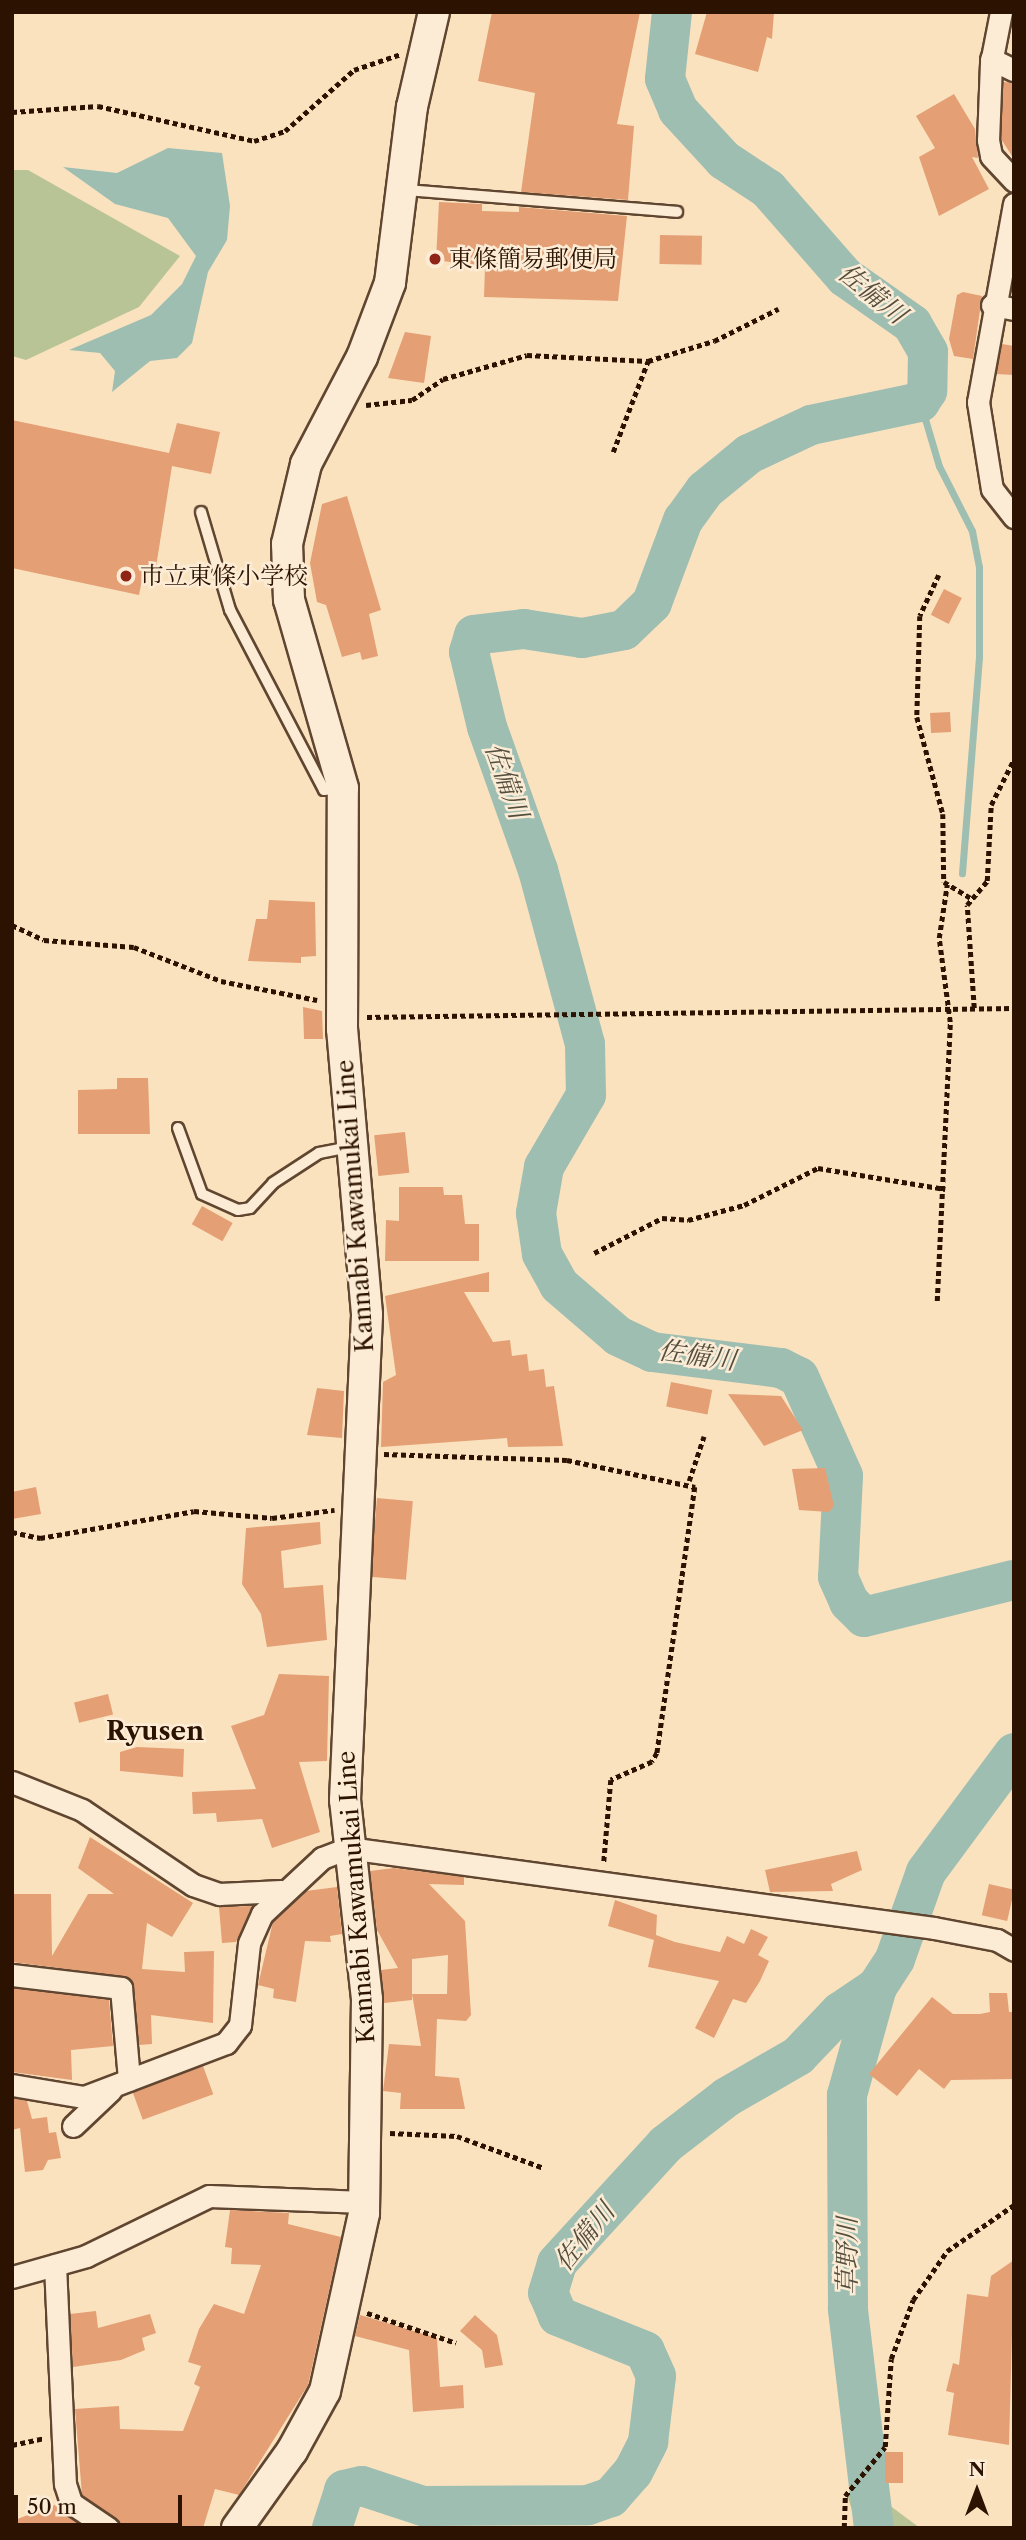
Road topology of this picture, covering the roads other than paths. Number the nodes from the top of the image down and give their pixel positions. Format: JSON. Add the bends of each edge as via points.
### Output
{"nodes":[{"id":1,"x":434,"y":12,"type":"edge"},
{"id":2,"x":1002,"y":12,"type":"edge"},
{"id":3,"x":992,"y":59,"type":"junction"},
{"id":4,"x":1014,"y":70,"type":"edge"},
{"id":5,"x":1014,"y":181,"type":"edge"},
{"id":6,"x":405,"y":190,"type":"junction"},
{"id":7,"x":1014,"y":204,"type":"edge"},
{"id":8,"x":677,"y":212,"type":"dead end"},
{"id":9,"x":992,"y":305,"type":"junction"},
{"id":10,"x":1014,"y":309,"type":"edge"},
{"id":11,"x":201,"y":512,"type":"dead end"},
{"id":12,"x":1014,"y":517,"type":"edge"},
{"id":13,"x":344,"y":788,"type":"junction"},
{"id":14,"x":178,"y":1128,"type":"dead end"},
{"id":15,"x":349,"y":1147,"type":"junction"},
{"id":16,"x":12,"y":1782,"type":"edge"},
{"id":17,"x":348,"y":1848,"type":"junction"},
{"id":18,"x":281,"y":1891,"type":"junction"},
{"id":19,"x":1014,"y":1950,"type":"edge"},
{"id":20,"x":12,"y":1975,"type":"edge"},
{"id":21,"x":121,"y":2084,"type":"junction"},
{"id":22,"x":12,"y":2085,"type":"edge"},
{"id":23,"x":73,"y":2126,"type":"dead end"},
{"id":24,"x":364,"y":2202,"type":"junction"},
{"id":25,"x":55,"y":2265,"type":"junction"},
{"id":26,"x":12,"y":2277,"type":"edge"},
{"id":27,"x":108,"y":2528,"type":"edge"},
{"id":28,"x":237,"y":2528,"type":"edge"}],
"edges":[{"from":1,"to":6,"type":"main road","name":"Kannabi Kawamukai Line","via":[[422,60]]},
{"from":2,"to":3,"type":"street"},
{"from":3,"to":4,"type":"street"},
{"from":3,"to":5,"type":"street","via":[[988,140],[991,156]]},
{"from":6,"to":8,"type":"lane"},
{"from":6,"to":13,"type":"main road","name":"Kannabi Kawamukai Line","via":[[390,283],[296,493],[287,571],[289,600]]},
{"from":7,"to":9,"type":"street"},
{"from":9,"to":10,"type":"street"},
{"from":9,"to":12,"type":"street","via":[[978,402],[992,489]]},
{"from":11,"to":13,"type":"lane","via":[[230,610],[324,790]]},
{"from":13,"to":15,"type":"main road","name":"Kannabi Kawamukai Line","via":[[342,1008]]},
{"from":14,"to":15,"type":"lane","via":[[201,1194],[238,1210],[250,1208],[273,1183],[319,1153]]},
{"from":15,"to":17,"type":"main road","name":"Kannabi Kawamukai Line","via":[[367,1314],[346,1739]]},
{"from":16,"to":18,"type":"street","via":[[82,1810],[193,1885],[219,1894]]},
{"from":17,"to":18,"type":"street","via":[[322,1858]]},
{"from":17,"to":19,"type":"street","via":[[934,1928],[997,1940]]},
{"from":17,"to":24,"type":"main road","name":"Kannabi Kawamukai Line","via":[[367,1999]]},
{"from":18,"to":21,"type":"street","via":[[254,1929],[234,2036]]},
{"from":20,"to":21,"type":"street","via":[[121,1989]]},
{"from":21,"to":22,"type":"street","via":[[75,2097]]},
{"from":21,"to":23,"type":"street"},
{"from":24,"to":25,"type":"street","via":[[209,2196],[129,2238]]},
{"from":24,"to":28,"type":"main road","name":"Kannabi Kawamukai Line","via":[[346,2306],[316,2411]]},
{"from":25,"to":26,"type":"street"},
{"from":25,"to":27,"type":"street","via":[[71,2503]]}]}
